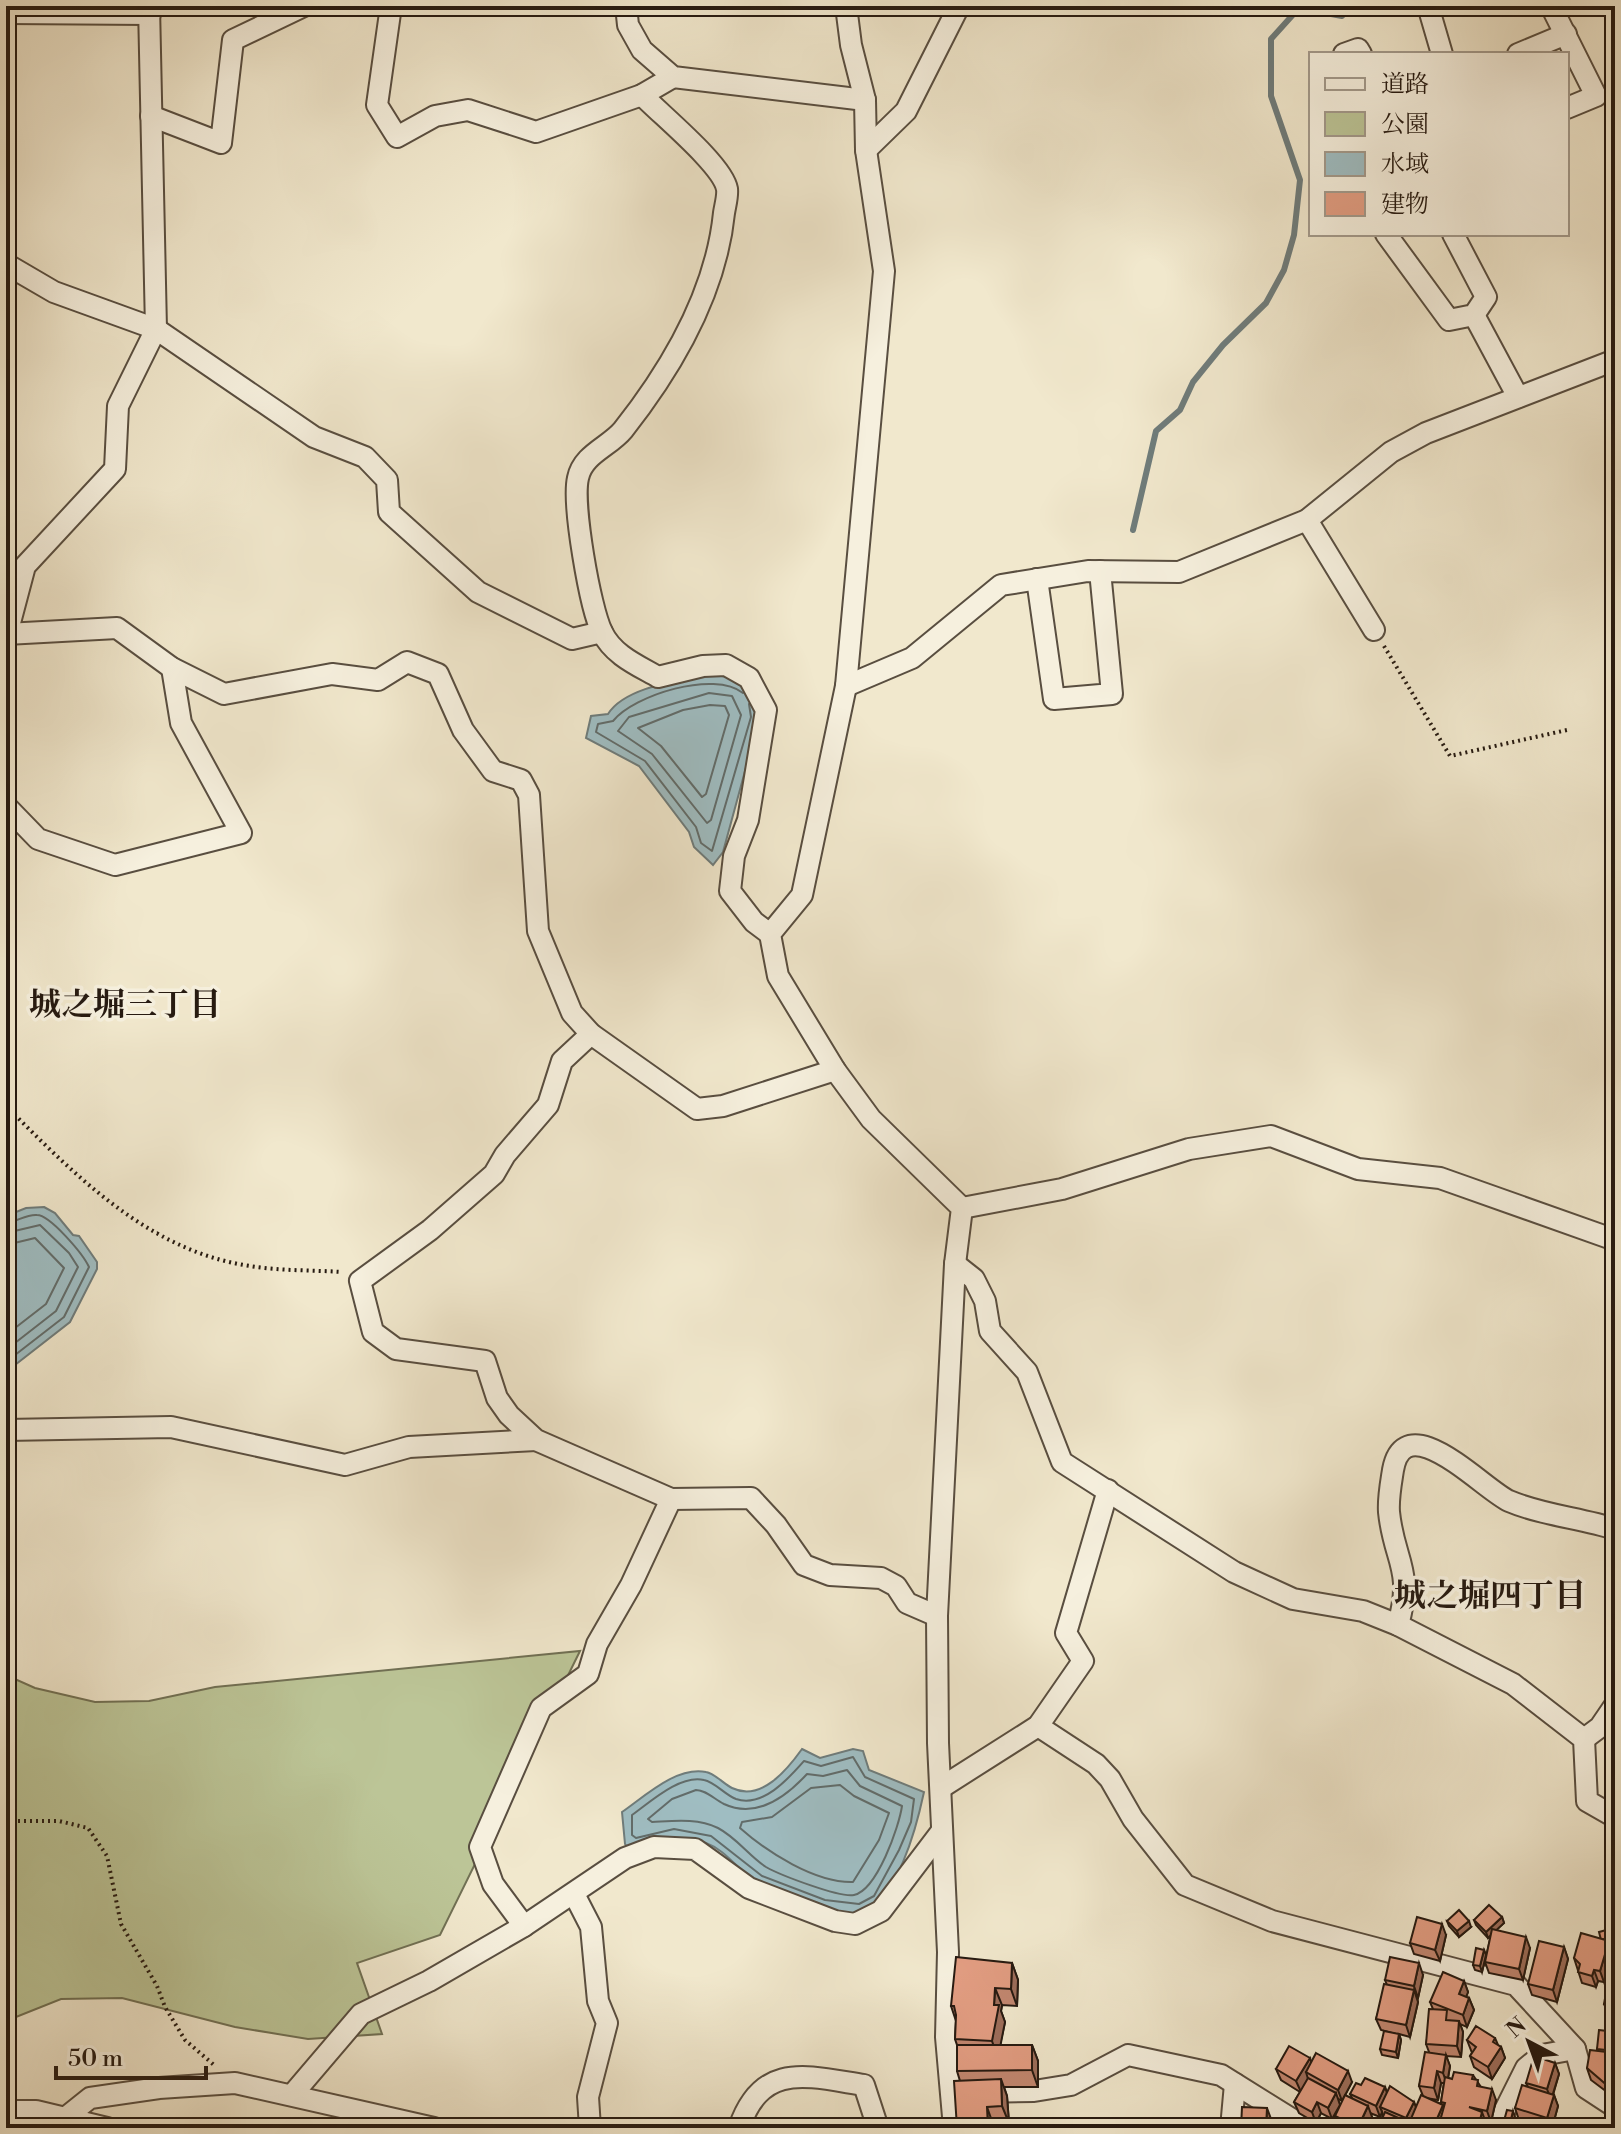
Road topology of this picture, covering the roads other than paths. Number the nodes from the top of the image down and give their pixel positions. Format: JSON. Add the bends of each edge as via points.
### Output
{"nodes":[{"id":1,"x":304,"y":6,"type":"edge"},
{"id":2,"x":391,"y":6,"type":"edge"},
{"id":3,"x":626,"y":6,"type":"edge"},
{"id":4,"x":846,"y":6,"type":"edge"},
{"id":5,"x":959,"y":6,"type":"edge"},
{"id":6,"x":1428,"y":6,"type":"edge"},
{"id":7,"x":1551,"y":6,"type":"edge"},
{"id":8,"x":150,"y":10,"type":"edge"},
{"id":9,"x":6,"y":13,"type":"edge"},
{"id":10,"x":1566,"y":34,"type":"junction"},
{"id":11,"x":1441,"y":52,"type":"edge"},
{"id":12,"x":1523,"y":52,"type":"edge"},
{"id":13,"x":673,"y":77,"type":"junction"},
{"id":14,"x":642,"y":95,"type":"junction"},
{"id":15,"x":865,"y":100,"type":"junction"},
{"id":16,"x":1569,"y":107,"type":"edge"},
{"id":17,"x":151,"y":116,"type":"junction"},
{"id":18,"x":866,"y":150,"type":"junction"},
{"id":19,"x":1387,"y":236,"type":"edge"},
{"id":20,"x":1454,"y":236,"type":"edge"},
{"id":21,"x":6,"y":264,"type":"edge"},
{"id":22,"x":1474,"y":315,"type":"junction"},
{"id":23,"x":156,"y":329,"type":"junction"},
{"id":24,"x":1615,"y":360,"type":"edge"},
{"id":25,"x":1518,"y":397,"type":"junction"},
{"id":26,"x":1307,"y":520,"type":"junction"},
{"id":27,"x":1100,"y":571,"type":"junction"},
{"id":28,"x":1037,"y":579,"type":"junction"},
{"id":29,"x":1374,"y":630,"type":"road end"},
{"id":30,"x":602,"y":632,"type":"junction"},
{"id":31,"x":6,"y":634,"type":"edge"},
{"id":32,"x":172,"y":668,"type":"junction"},
{"id":33,"x":846,"y":686,"type":"junction"},
{"id":34,"x":6,"y":806,"type":"edge"},
{"id":35,"x":770,"y":934,"type":"junction"},
{"id":36,"x":591,"y":1034,"type":"junction"},
{"id":37,"x":835,"y":1070,"type":"junction"},
{"id":38,"x":962,"y":1208,"type":"junction"},
{"id":39,"x":1615,"y":1240,"type":"edge"},
{"id":40,"x":955,"y":1264,"type":"junction"},
{"id":41,"x":6,"y":1430,"type":"edge"},
{"id":42,"x":536,"y":1440,"type":"junction"},
{"id":43,"x":1108,"y":1490,"type":"junction"},
{"id":44,"x":671,"y":1499,"type":"junction"},
{"id":45,"x":1615,"y":1529,"type":"edge"},
{"id":46,"x":937,"y":1616,"type":"junction"},
{"id":47,"x":1398,"y":1625,"type":"junction"},
{"id":48,"x":1615,"y":1705,"type":"edge"},
{"id":49,"x":1038,"y":1726,"type":"junction"},
{"id":50,"x":1584,"y":1739,"type":"junction"},
{"id":51,"x":942,"y":1787,"type":"junction"},
{"id":52,"x":1615,"y":1817,"type":"edge"},
{"id":53,"x":941,"y":1832,"type":"junction"},
{"id":54,"x":574,"y":1894,"type":"junction"},
{"id":55,"x":524,"y":1926,"type":"junction"},
{"id":56,"x":1575,"y":2049,"type":"junction"},
{"id":57,"x":1235,"y":2084,"type":"junction"},
{"id":58,"x":950,"y":2092,"type":"junction"},
{"id":59,"x":292,"y":2095,"type":"junction"},
{"id":60,"x":1615,"y":2107,"type":"edge"},
{"id":61,"x":6,"y":2111,"type":"edge"},
{"id":62,"x":65,"y":2118,"type":"junction"},
{"id":63,"x":107,"y":2128,"type":"edge"},
{"id":64,"x":434,"y":2128,"type":"edge"},
{"id":65,"x":590,"y":2128,"type":"edge"},
{"id":66,"x":739,"y":2128,"type":"edge"},
{"id":67,"x":878,"y":2128,"type":"edge"},
{"id":68,"x":954,"y":2128,"type":"edge"},
{"id":69,"x":1231,"y":2128,"type":"edge"},
{"id":70,"x":1306,"y":2128,"type":"edge"},
{"id":71,"x":1496,"y":2128,"type":"edge"}],
"edges":[{"from":1,"to":17,"type":"street","via":[[233,40],[221,143]]},
{"from":2,"to":14,"type":"street","via":[[377,105],[397,137],[435,116],[468,110],[536,132]]},
{"from":3,"to":13,"type":"street","via":[[628,25],[642,50]]},
{"from":4,"to":15,"type":"street"},
{"from":5,"to":18,"type":"street","via":[[906,111]]},
{"from":6,"to":11,"type":"street"},
{"from":7,"to":10,"type":"street"},
{"from":8,"to":9,"type":"street"},
{"from":8,"to":17,"type":"street"},
{"from":10,"to":12,"type":"street"},
{"from":10,"to":16,"type":"street","via":[[1596,96]]},
{"from":13,"to":14,"type":"street"},
{"from":13,"to":15,"type":"street"},
{"from":14,"to":30,"type":"street","via":[[716,169],[727,187],[722,237],[696,317],[621,432],[589,458],[578,477],[577,524]]},
{"from":15,"to":18,"type":"street"},
{"from":17,"to":23,"type":"street"},
{"from":18,"to":33,"type":"street","via":[[884,271]]},
{"from":19,"to":22,"type":"street","via":[[1449,320]]},
{"from":20,"to":22,"type":"street","via":[[1486,297]]},
{"from":21,"to":23,"type":"street","via":[[54,292]]},
{"from":22,"to":25,"type":"street"},
{"from":23,"to":30,"type":"street","via":[[314,437],[365,457],[387,480],[389,512],[478,592],[572,639]]},
{"from":23,"to":31,"type":"street","via":[[118,406],[115,469],[25,566]]},
{"from":24,"to":25,"type":"street"},
{"from":25,"to":26,"type":"street","via":[[1391,452]]},
{"from":26,"to":27,"type":"street","via":[[1179,572]]},
{"from":26,"to":29,"type":"street"},
{"from":27,"to":28,"type":"street"},
{"from":27,"to":28,"type":"street","via":[[1112,694],[1054,699]]},
{"from":28,"to":33,"type":"street","via":[[1001,585],[912,658]]},
{"from":30,"to":35,"type":"street","via":[[620,655],[658,677],[726,665],[749,678],[766,710],[730,891]]},
{"from":31,"to":32,"type":"street","via":[[117,628]]},
{"from":32,"to":34,"type":"street","via":[[181,723],[241,833],[115,865],[38,839]]},
{"from":32,"to":36,"type":"street","via":[[224,694],[332,674],[378,680],[407,662],[438,674],[463,730],[493,771],[521,780],[529,795],[538,931],[572,1013]]},
{"from":33,"to":35,"type":"street","via":[[802,895]]},
{"from":35,"to":37,"type":"street","via":[[778,976]]},
{"from":36,"to":37,"type":"street","via":[[697,1109],[723,1106]]},
{"from":36,"to":42,"type":"street","via":[[562,1061],[548,1105],[494,1174],[360,1281],[369,1323],[379,1339],[396,1349],[485,1361],[497,1398]]},
{"from":37,"to":38,"type":"street","via":[[871,1119]]},
{"from":38,"to":39,"type":"street","via":[[1062,1189],[1189,1149],[1271,1136],[1358,1169],[1440,1178]]},
{"from":38,"to":40,"type":"street"},
{"from":40,"to":43,"type":"street","via":[[974,1279],[985,1301],[990,1331],[1032,1381],[1062,1462]]},
{"from":40,"to":46,"type":"street"},
{"from":41,"to":42,"type":"street","via":[[171,1427],[345,1465],[409,1447]]},
{"from":42,"to":44,"type":"street"},
{"from":43,"to":47,"type":"street","via":[[1263,1587]]},
{"from":43,"to":49,"type":"street","via":[[1066,1633],[1083,1661]]},
{"from":44,"to":46,"type":"street","via":[[751,1498],[804,1565],[830,1575],[881,1578],[896,1586],[907,1603]]},
{"from":44,"to":55,"type":"street","via":[[597,1644],[588,1674],[541,1708],[480,1847],[493,1884]]},
{"from":45,"to":47,"type":"street","via":[[1513,1503],[1427,1447],[1414,1444],[1395,1458],[1389,1509],[1405,1570]]},
{"from":46,"to":51,"type":"street"},
{"from":47,"to":50,"type":"street","via":[[1513,1684]]},
{"from":48,"to":50,"type":"street"},
{"from":49,"to":51,"type":"street"},
{"from":49,"to":56,"type":"street","via":[[1110,1779],[1133,1819],[1185,1885],[1272,1921],[1516,1985]]},
{"from":50,"to":52,"type":"street","via":[[1587,1801]]},
{"from":51,"to":53,"type":"street"},
{"from":53,"to":54,"type":"street","via":[[881,1911],[855,1924],[749,1888],[707,1855],[679,1847],[654,1847],[625,1858]]},
{"from":53,"to":58,"type":"street"},
{"from":54,"to":55,"type":"street"},
{"from":54,"to":65,"type":"street","via":[[591,1927],[598,2001],[607,2023],[588,2097]]},
{"from":55,"to":59,"type":"street","via":[[361,2014]]},
{"from":56,"to":60,"type":"street","via":[[1586,2088]]},
{"from":56,"to":71,"type":"street","via":[[1542,2055],[1526,2068]]},
{"from":57,"to":58,"type":"street","via":[[1221,2075],[1128,2055],[1087,2079],[1060,2087]]},
{"from":57,"to":69,"type":"street"},
{"from":57,"to":70,"type":"street"},
{"from":58,"to":68,"type":"street"},
{"from":59,"to":62,"type":"street","via":[[235,2083],[159,2088],[90,2098]]},
{"from":59,"to":64,"type":"street"},
{"from":61,"to":62,"type":"street"},
{"from":62,"to":63,"type":"street"},
{"from":66,"to":67,"type":"street","via":[[748,2101],[773,2080],[794,2078],[864,2085]]}]}
